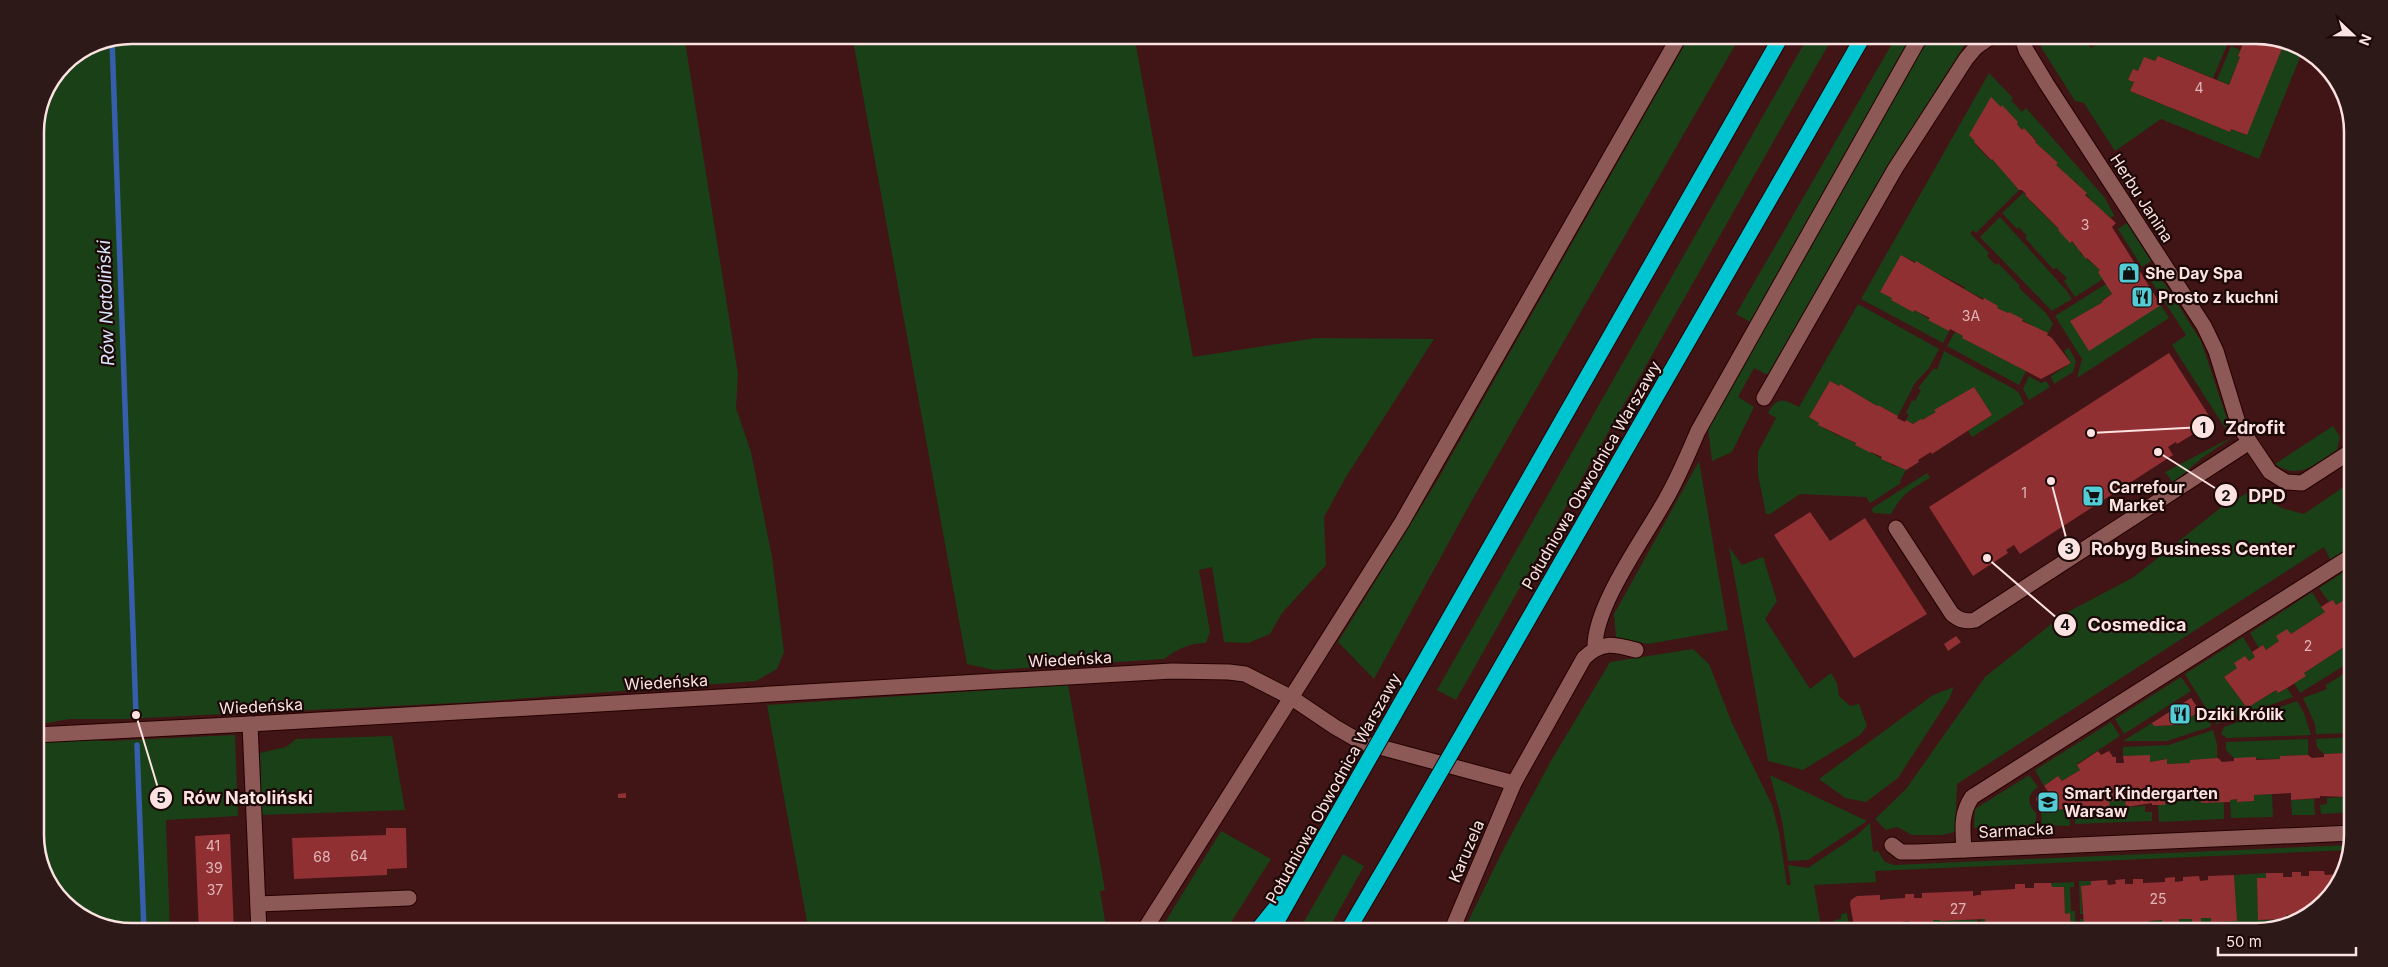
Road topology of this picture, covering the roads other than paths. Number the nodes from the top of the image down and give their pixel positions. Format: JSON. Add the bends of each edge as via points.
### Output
{"nodes":[{"id":1,"x":1675,"y":44,"type":"edge"},
{"id":2,"x":1777,"y":44,"type":"edge"},
{"id":3,"x":1859,"y":44,"type":"edge"},
{"id":4,"x":1917,"y":44,"type":"edge"},
{"id":5,"x":1980,"y":44,"type":"edge"},
{"id":6,"x":2024,"y":44,"type":"edge"},
{"id":7,"x":1764,"y":398,"type":"dead end"},
{"id":8,"x":2248,"y":443,"type":"junction"},
{"id":9,"x":2344,"y":456,"type":"edge"},
{"id":10,"x":1896,"y":528,"type":"dead end"},
{"id":11,"x":2344,"y":561,"type":"edge"},
{"id":12,"x":1595,"y":648,"type":"junction"},
{"id":13,"x":1636,"y":650,"type":"dead end"},
{"id":14,"x":1292,"y":698,"type":"junction"},
{"id":15,"x":250,"y":724,"type":"junction"},
{"id":16,"x":44,"y":735,"type":"edge"},
{"id":17,"x":1514,"y":783,"type":"junction"},
{"id":18,"x":2344,"y":833,"type":"edge"},
{"id":19,"x":1892,"y":845,"type":"dead end"},
{"id":20,"x":1964,"y":850,"type":"junction"},
{"id":21,"x":1308,"y":866,"type":"junction"},
{"id":22,"x":409,"y":898,"type":"dead end"},
{"id":23,"x":258,"y":904,"type":"junction"},
{"id":24,"x":259,"y":923,"type":"edge"},
{"id":25,"x":1149,"y":923,"type":"edge"},
{"id":26,"x":1263,"y":923,"type":"edge"},
{"id":27,"x":1276,"y":923,"type":"edge"},
{"id":28,"x":1352,"y":923,"type":"edge"},
{"id":29,"x":1455,"y":923,"type":"edge"}],
"edges":[{"from":1,"to":14,"type":"street","via":[[1432,471]]},
{"from":2,"to":21,"type":"highway","name":"Południowa Obwodnica Warszawy","bridge":true},
{"from":3,"to":28,"type":"highway","name":"Południowa Obwodnica Warszawy","bridge":true},
{"from":4,"to":12,"type":"street","via":[[1716,396],[1670,492],[1606,604],[1594,634]]},
{"from":5,"to":7,"type":"street","via":[[1966,59],[1895,169]]},
{"from":6,"to":8,"type":"street","name":"Herbu Janina","via":[[2204,326],[2216,350],[2239,426]]},
{"from":8,"to":9,"type":"street","name":"Herbu Janina","via":[[2270,472],[2286,482],[2302,483]]},
{"from":8,"to":10,"type":"street","via":[[1975,620],[1962,620],[1952,614]]},
{"from":11,"to":20,"type":"street","via":[[1972,798],[1962,819]]},
{"from":12,"to":13,"type":"street","via":[[1618,645]]},
{"from":12,"to":17,"type":"street","name":"Karuzela","via":[[1584,658]]},
{"from":14,"to":15,"type":"street","name":"Wiedeńska","via":[[1245,674],[1207,670]]},
{"from":14,"to":17,"type":"street","name":"Wiedeńska","via":[[1361,742]]},
{"from":14,"to":25,"type":"street"},
{"from":15,"to":16,"type":"street","name":"Wiedeńska"},
{"from":15,"to":23,"type":"street"},
{"from":17,"to":29,"type":"street","name":"Karuzela"},
{"from":18,"to":20,"type":"street","name":"Sarmacka"},
{"from":19,"to":20,"type":"street","name":"Sarmacka","via":[[1901,852]]},
{"from":21,"to":26,"type":"highway"},
{"from":21,"to":27,"type":"highway","name":"Południowa Obwodnica Warszawy"},
{"from":22,"to":23,"type":"street"},
{"from":23,"to":24,"type":"street"}]}
